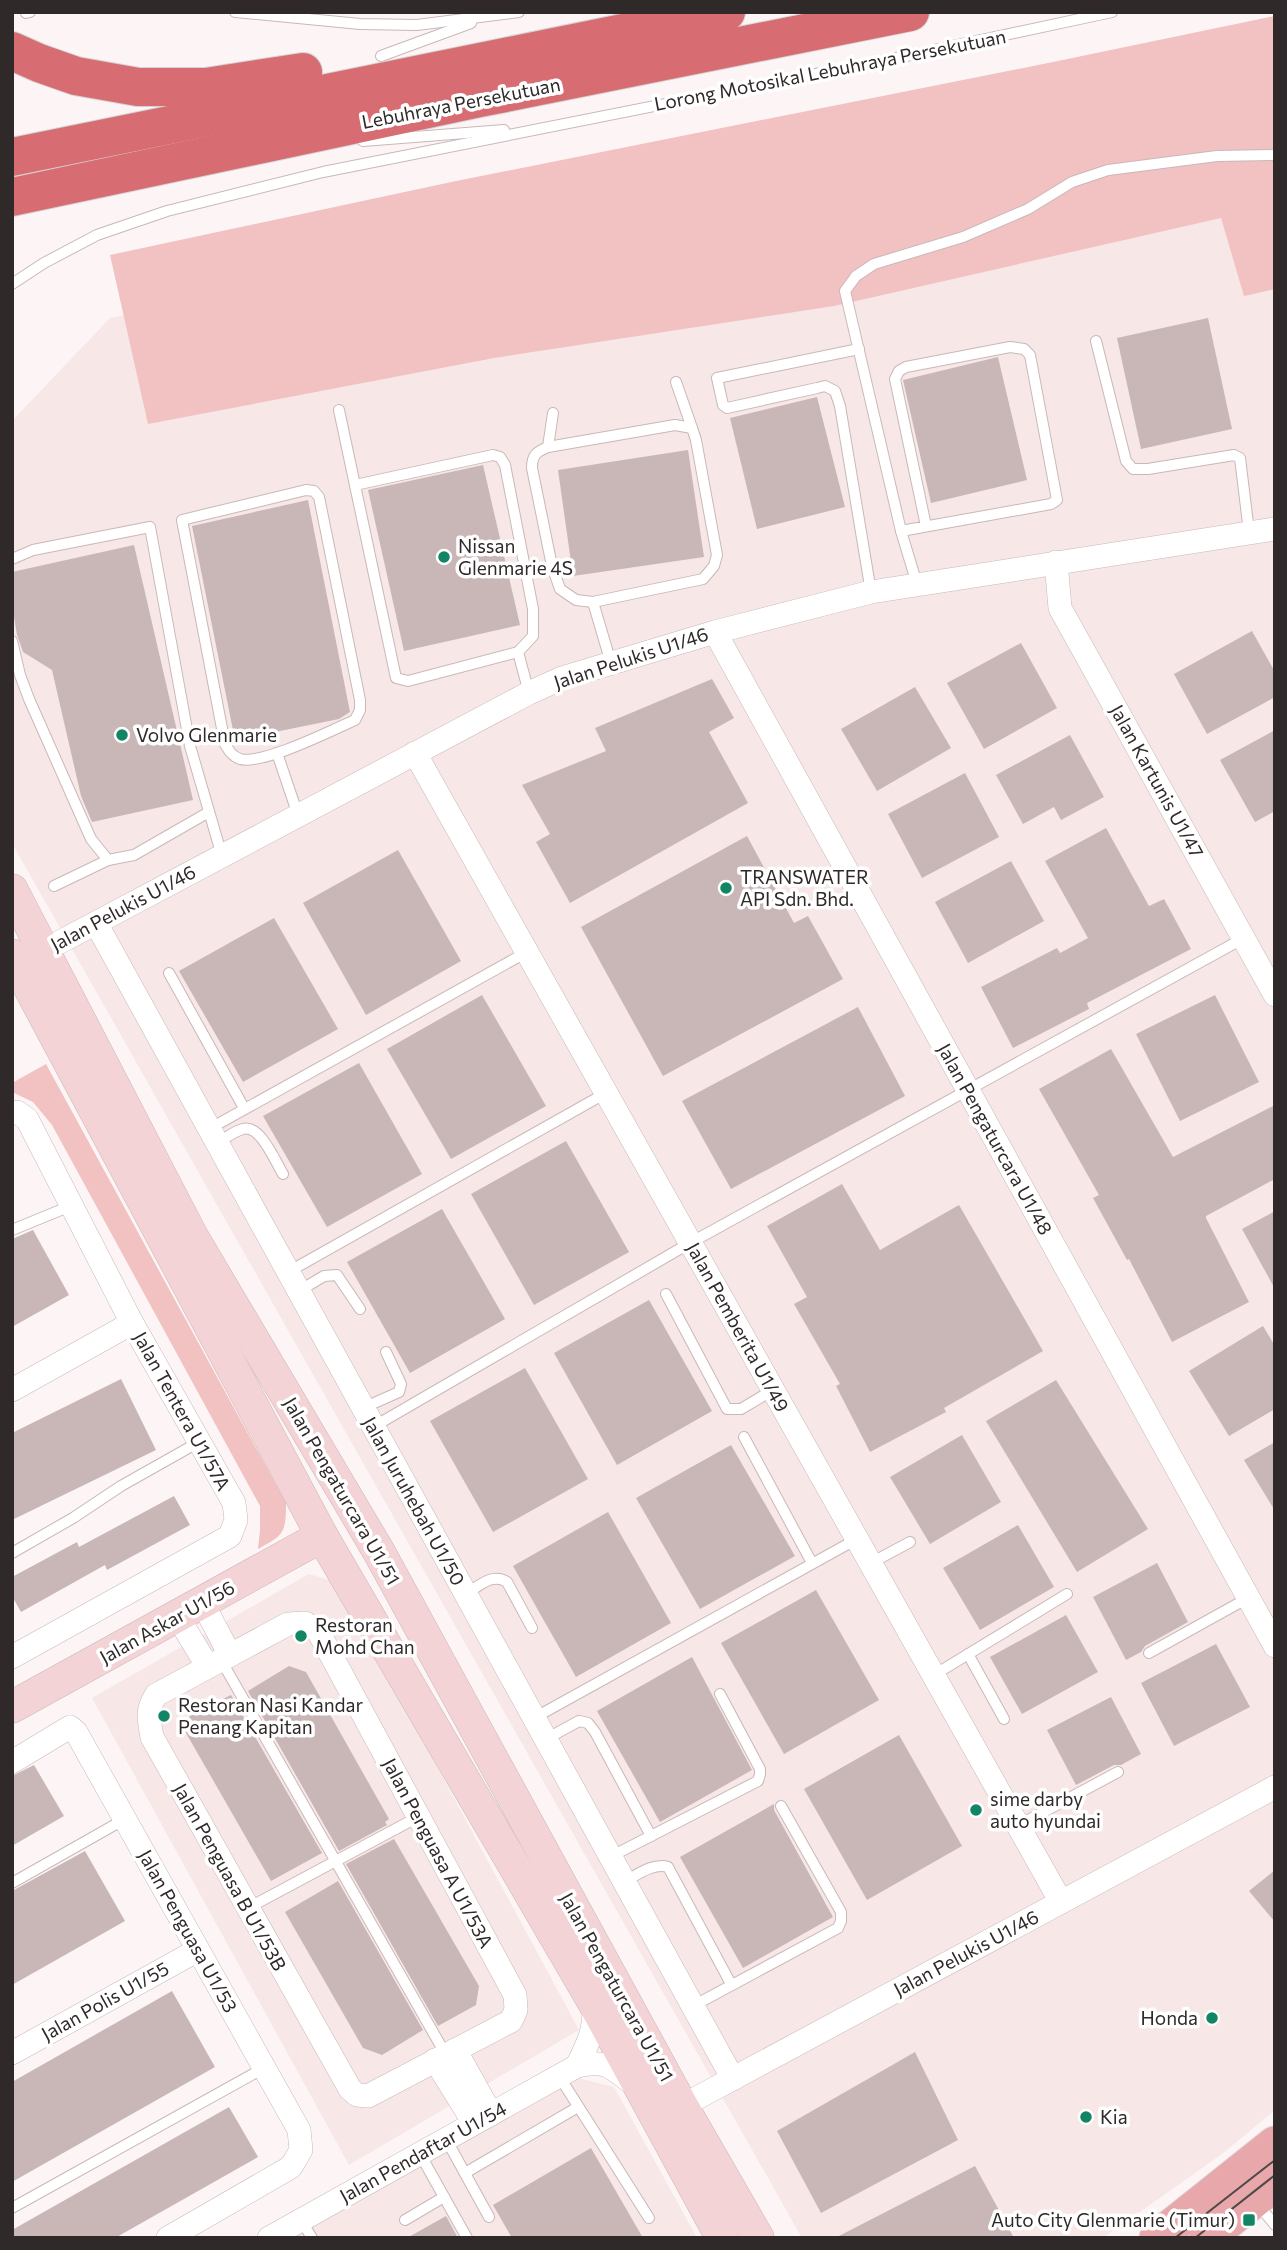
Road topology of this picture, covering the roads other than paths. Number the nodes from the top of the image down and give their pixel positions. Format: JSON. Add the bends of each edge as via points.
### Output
{"nodes":[{"id":1,"x":235,"y":12,"type":"edge"},
{"id":2,"x":519,"y":12,"type":"edge"},
{"id":3,"x":726,"y":12,"type":"edge"},
{"id":4,"x":910,"y":12,"type":"edge"},
{"id":5,"x":1112,"y":12,"type":"edge"},
{"id":6,"x":483,"y":18,"type":"junction"},
{"id":7,"x":538,"y":49,"type":"junction"},
{"id":8,"x":12,"y":51,"type":"edge"},
{"id":9,"x":381,"y":56,"type":"junction"},
{"id":10,"x":549,"y":127,"type":"junction"},
{"id":11,"x":358,"y":141,"type":"dead end"},
{"id":12,"x":317,"y":144,"type":"dead end"},
{"id":13,"x":222,"y":151,"type":"junction"},
{"id":14,"x":1275,"y":155,"type":"edge"},
{"id":15,"x":12,"y":157,"type":"edge"},
{"id":16,"x":12,"y":197,"type":"edge"},
{"id":17,"x":12,"y":284,"type":"edge"},
{"id":18,"x":1096,"y":341,"type":"dead end"},
{"id":19,"x":859,"y":349,"type":"junction"},
{"id":20,"x":676,"y":382,"type":"dead end"},
{"id":21,"x":339,"y":410,"type":"dead end"},
{"id":22,"x":553,"y":413,"type":"dead end"},
{"id":23,"x":692,"y":428,"type":"junction"},
{"id":24,"x":548,"y":447,"type":"junction"},
{"id":25,"x":355,"y":485,"type":"junction"},
{"id":26,"x":926,"y":526,"type":"junction"},
{"id":27,"x":1275,"y":529,"type":"edge"},
{"id":28,"x":901,"y":531,"type":"junction"},
{"id":29,"x":1250,"y":532,"type":"junction"},
{"id":30,"x":12,"y":559,"type":"edge"},
{"id":31,"x":1056,"y":562,"type":"junction"},
{"id":32,"x":917,"y":584,"type":"junction"},
{"id":33,"x":871,"y":592,"type":"junction"},
{"id":34,"x":593,"y":603,"type":"junction"},
{"id":35,"x":715,"y":632,"type":"junction"},
{"id":36,"x":12,"y":641,"type":"edge"},
{"id":37,"x":519,"y":652,"type":"junction"},
{"id":38,"x":611,"y":663,"type":"junction"},
{"id":39,"x":529,"y":693,"type":"junction"},
{"id":40,"x":277,"y":753,"type":"junction"},
{"id":41,"x":415,"y":753,"type":"junction"},
{"id":42,"x":209,"y":812,"type":"junction"},
{"id":43,"x":298,"y":815,"type":"junction"},
{"id":44,"x":222,"y":856,"type":"junction"},
{"id":45,"x":108,"y":860,"type":"junction"},
{"id":46,"x":54,"y":886,"type":"dead end"},
{"id":47,"x":12,"y":890,"type":"edge"},
{"id":48,"x":96,"y":923,"type":"junction"},
{"id":49,"x":1244,"y":938,"type":"junction"},
{"id":50,"x":43,"y":951,"type":"junction"},
{"id":51,"x":527,"y":953,"type":"junction"},
{"id":52,"x":12,"y":955,"type":"edge"},
{"id":53,"x":169,"y":973,"type":"dead end"},
{"id":54,"x":1275,"y":995,"type":"edge"},
{"id":55,"x":968,"y":1090,"type":"junction"},
{"id":56,"x":606,"y":1093,"type":"junction"},
{"id":57,"x":244,"y":1108,"type":"junction"},
{"id":58,"x":12,"y":1112,"type":"edge"},
{"id":59,"x":213,"y":1136,"type":"junction"},
{"id":60,"x":283,"y":1174,"type":"dead end"},
{"id":61,"x":73,"y":1205,"type":"junction"},
{"id":62,"x":12,"y":1230,"type":"edge"},
{"id":63,"x":690,"y":1243,"type":"junction"},
{"id":64,"x":294,"y":1282,"type":"junction"},
{"id":65,"x":666,"y":1294,"type":"dead end"},
{"id":66,"x":360,"y":1309,"type":"dead end"},
{"id":67,"x":132,"y":1322,"type":"junction"},
{"id":68,"x":386,"y":1352,"type":"dead end"},
{"id":69,"x":12,"y":1390,"type":"edge"},
{"id":70,"x":773,"y":1390,"type":"junction"},
{"id":71,"x":368,"y":1417,"type":"junction"},
{"id":72,"x":744,"y":1437,"type":"dead end"},
{"id":73,"x":199,"y":1442,"type":"junction"},
{"id":74,"x":326,"y":1461,"type":"junction"},
{"id":75,"x":311,"y":1532,"type":"junction"},
{"id":76,"x":857,"y":1539,"type":"junction"},
{"id":77,"x":910,"y":1542,"type":"dead end"},
{"id":78,"x":379,"y":1552,"type":"junction"},
{"id":79,"x":12,"y":1553,"type":"edge"},
{"id":80,"x":812,"y":1563,"type":"junction"},
{"id":81,"x":871,"y":1563,"type":"junction"},
{"id":82,"x":466,"y":1594,"type":"junction"},
{"id":83,"x":1067,"y":1594,"type":"dead end"},
{"id":84,"x":1248,"y":1598,"type":"junction"},
{"id":85,"x":190,"y":1609,"type":"junction"},
{"id":86,"x":532,"y":1628,"type":"dead end"},
{"id":87,"x":1275,"y":1646,"type":"edge"},
{"id":88,"x":1149,"y":1653,"type":"dead end"},
{"id":89,"x":968,"y":1654,"type":"junction"},
{"id":90,"x":12,"y":1657,"type":"edge"},
{"id":91,"x":220,"y":1660,"type":"junction"},
{"id":92,"x":934,"y":1675,"type":"junction"},
{"id":93,"x":720,"y":1694,"type":"dead end"},
{"id":94,"x":12,"y":1707,"type":"edge"},
{"id":95,"x":534,"y":1718,"type":"junction"},
{"id":96,"x":1004,"y":1719,"type":"dead end"},
{"id":97,"x":546,"y":1739,"type":"junction"},
{"id":98,"x":12,"y":1762,"type":"edge"},
{"id":99,"x":1118,"y":1772,"type":"dead end"},
{"id":100,"x":1275,"y":1787,"type":"edge"},
{"id":101,"x":781,"y":1806,"type":"dead end"},
{"id":102,"x":418,"y":1817,"type":"junction"},
{"id":103,"x":125,"y":1819,"type":"junction"},
{"id":104,"x":1018,"y":1825,"type":"junction"},
{"id":105,"x":651,"y":1836,"type":"junction"},
{"id":106,"x":610,"y":1857,"type":"junction"},
{"id":107,"x":335,"y":1861,"type":"junction"},
{"id":108,"x":625,"y":1882,"type":"junction"},
{"id":109,"x":12,"y":1883,"type":"edge"},
{"id":110,"x":1061,"y":1902,"type":"junction"},
{"id":111,"x":248,"y":1908,"type":"junction"},
{"id":112,"x":198,"y":1950,"type":"junction"},
{"id":113,"x":731,"y":1984,"type":"junction"},
{"id":114,"x":594,"y":2003,"type":"junction"},
{"id":115,"x":692,"y":2006,"type":"junction"},
{"id":116,"x":12,"y":2053,"type":"edge"},
{"id":117,"x":445,"y":2055,"type":"junction"},
{"id":118,"x":264,"y":2068,"type":"junction"},
{"id":119,"x":568,"y":2071,"type":"junction"},
{"id":120,"x":733,"y":2079,"type":"junction"},
{"id":121,"x":641,"y":2090,"type":"junction"},
{"id":122,"x":368,"y":2096,"type":"joint"},
{"id":123,"x":578,"y":2107,"type":"junction"},
{"id":124,"x":670,"y":2113,"type":"junction"},
{"id":125,"x":482,"y":2119,"type":"junction"},
{"id":126,"x":446,"y":2139,"type":"junction"},
{"id":127,"x":1275,"y":2144,"type":"edge"},
{"id":128,"x":420,"y":2154,"type":"junction"},
{"id":129,"x":465,"y":2173,"type":"junction"},
{"id":130,"x":444,"y":2197,"type":"junction"},
{"id":131,"x":1268,"y":2203,"type":"edge"},
{"id":132,"x":12,"y":2207,"type":"edge"},
{"id":133,"x":489,"y":2217,"type":"dead end"},
{"id":134,"x":649,"y":2218,"type":"dead end"},
{"id":135,"x":405,"y":2220,"type":"dead end"},
{"id":136,"x":307,"y":2229,"type":"edge"},
{"id":137,"x":277,"y":2236,"type":"edge"},
{"id":138,"x":167,"y":2238,"type":"edge"},
{"id":139,"x":467,"y":2238,"type":"edge"},
{"id":140,"x":722,"y":2238,"type":"edge"},
{"id":141,"x":758,"y":2238,"type":"edge"},
{"id":142,"x":1157,"y":2238,"type":"edge"},
{"id":143,"x":1207,"y":2238,"type":"edge"}],
"edges":[{"from":1,"to":6,"type":"lane","via":[[360,24],[417,25]]},
{"from":2,"to":6,"type":"lane"},
{"from":3,"to":7,"type":"highway","name":"Lebuhraya Persekutuan"},
{"from":4,"to":13,"type":"highway","name":"Lebuhraya Persekutuan"},
{"from":5,"to":10,"type":"lane","name":"Lorong Motosikal Lebuhraya Persekutuan"},
{"from":6,"to":9,"type":"lane"},
{"from":7,"to":9,"type":"highway"},
{"from":7,"to":15,"type":"highway","name":"Lebuhraya Persekutuan"},
{"from":8,"to":9,"type":"highway","via":[[76,76],[138,87],[206,87]]},
{"from":10,"to":11,"type":"lane","name":"Lorong Motosikal Lebuhraya Persekutuan"},
{"from":10,"to":17,"type":"lane","name":"Lorong Motosikal Lebuhraya Persekutuan","via":[[323,172],[167,211],[97,234]]},
{"from":12,"to":13,"type":"lane"},
{"from":13,"to":16,"type":"highway","name":"Lebuhraya Persekutuan"},
{"from":14,"to":19,"type":"lane","via":[[1217,156],[1108,170],[1072,182],[1028,209],[963,237],[874,264],[845,291]]},
{"from":18,"to":29,"type":"lane","via":[[1126,461],[1133,469],[1149,469],[1234,455],[1240,458]]},
{"from":19,"to":28,"type":"lane"},
{"from":19,"to":33,"type":"lane","via":[[717,378],[727,408],[825,386],[835,391]]},
{"from":20,"to":23,"type":"lane"},
{"from":21,"to":25,"type":"lane"},
{"from":22,"to":24,"type":"lane"},
{"from":23,"to":24,"type":"lane","via":[[675,425]]},
{"from":23,"to":34,"type":"lane","via":[[717,555],[714,566],[703,579]]},
{"from":24,"to":34,"type":"lane","via":[[536,452],[532,468],[552,566],[560,589],[576,600]]},
{"from":25,"to":37,"type":"lane","via":[[396,678],[408,681]]},
{"from":25,"to":37,"type":"lane","via":[[500,457],[533,609],[533,636]]},
{"from":26,"to":26,"type":"lane","via":[[1057,500],[1030,355],[1024,349],[1010,347],[899,371],[895,379]]},
{"from":26,"to":28,"type":"lane"},
{"from":27,"to":29,"type":"street","name":"Jalan Pelukis U1/46"},
{"from":28,"to":32,"type":"lane"},
{"from":29,"to":31,"type":"street","name":"Jalan Pelukis U1/46"},
{"from":30,"to":42,"type":"lane","via":[[33,550],[150,527],[190,747]]},
{"from":31,"to":32,"type":"street","name":"Jalan Pelukis U1/46"},
{"from":31,"to":49,"type":"street","name":"Jalan Kartunis U1/47","via":[[1060,608]]},
{"from":32,"to":33,"type":"street","name":"Jalan Pelukis U1/46"},
{"from":33,"to":35,"type":"street","name":"Jalan Pelukis U1/46"},
{"from":34,"to":38,"type":"lane"},
{"from":35,"to":38,"type":"street","name":"Jalan Pelukis U1/46"},
{"from":35,"to":55,"type":"street","name":"Jalan Pengaturcara U1/48"},
{"from":36,"to":45,"type":"lane","via":[[34,711],[91,839]]},
{"from":37,"to":39,"type":"lane"},
{"from":38,"to":39,"type":"street","name":"Jalan Pelukis U1/46"},
{"from":39,"to":41,"type":"street","name":"Jalan Pelukis U1/46"},
{"from":40,"to":40,"type":"lane","via":[[243,760],[225,744],[182,520],[314,491],[319,497],[360,710],[355,720]]},
{"from":40,"to":43,"type":"lane"},
{"from":41,"to":43,"type":"street","name":"Jalan Pelukis U1/46"},
{"from":41,"to":51,"type":"street","name":"Jalan Pemberita U1/49"},
{"from":42,"to":44,"type":"lane"},
{"from":42,"to":45,"type":"lane","via":[[134,855]]},
{"from":43,"to":44,"type":"street","name":"Jalan Pelukis U1/46"},
{"from":44,"to":48,"type":"street","name":"Jalan Pelukis U1/46"},
{"from":45,"to":46,"type":"lane"},
{"from":47,"to":50,"type":"main road","name":"Jalan Pengaturcara U1/51"},
{"from":48,"to":50,"type":"street","name":"Jalan Pelukis U1/46"},
{"from":48,"to":59,"type":"street","name":"Jalan Juruhebah U1/50"},
{"from":49,"to":54,"type":"street","name":"Jalan Kartunis U1/47"},
{"from":49,"to":55,"type":"lane"},
{"from":50,"to":74,"type":"main road","name":"Jalan Pengaturcara U1/51","via":[[193,1238]]},
{"from":51,"to":56,"type":"street","name":"Jalan Pemberita U1/49"},
{"from":51,"to":57,"type":"lane"},
{"from":52,"to":75,"type":"main road","name":"Jalan Pengaturcara U1/51"},
{"from":53,"to":57,"type":"lane"},
{"from":55,"to":63,"type":"lane"},
{"from":55,"to":84,"type":"street","name":"Jalan Pengaturcara U1/48"},
{"from":56,"to":63,"type":"street","name":"Jalan Pemberita U1/49"},
{"from":56,"to":64,"type":"lane"},
{"from":57,"to":59,"type":"lane"},
{"from":58,"to":61,"type":"street","name":"Jalan Tentera U1/57A","via":[[27,1119]]},
{"from":59,"to":60,"type":"lane","via":[[248,1128],[257,1132]]},
{"from":59,"to":64,"type":"street","name":"Jalan Juruhebah U1/50"},
{"from":61,"to":62,"type":"lane"},
{"from":61,"to":67,"type":"street","name":"Jalan Tentera U1/57A"},
{"from":63,"to":70,"type":"street","name":"Jalan Pemberita U1/49"},
{"from":63,"to":71,"type":"lane"},
{"from":64,"to":66,"type":"lane","via":[[337,1275]]},
{"from":64,"to":71,"type":"street","name":"Jalan Juruhebah U1/50"},
{"from":65,"to":70,"type":"lane","via":[[727,1409],[741,1409]]},
{"from":67,"to":69,"type":"street"},
{"from":67,"to":73,"type":"street","name":"Jalan Tentera U1/57A"},
{"from":68,"to":71,"type":"lane","via":[[401,1384],[399,1392]]},
{"from":70,"to":76,"type":"street","name":"Jalan Pemberita U1/49"},
{"from":71,"to":82,"type":"street","name":"Jalan Juruhebah U1/50"},
{"from":72,"to":80,"type":"lane"},
{"from":73,"to":79,"type":"lane"},
{"from":73,"to":90,"type":"street","name":"Jalan Tentera U1/57A","via":[[234,1503],[236,1520],[230,1536]]},
{"from":74,"to":75,"type":"main road","via":[[329,1500]]},
{"from":74,"to":78,"type":"main road","name":"Jalan Pengaturcara U1/51"},
{"from":75,"to":78,"type":"main road"},
{"from":75,"to":85,"type":"main road","name":"Jalan Askar U1/56"},
{"from":75,"to":114,"type":"main road","name":"Jalan Pengaturcara U1/51","via":[[338,1564]]},
{"from":76,"to":80,"type":"lane"},
{"from":76,"to":81,"type":"street","name":"Jalan Pemberita U1/49"},
{"from":77,"to":81,"type":"lane"},
{"from":78,"to":124,"type":"main road","name":"Jalan Pengaturcara U1/51"},
{"from":80,"to":95,"type":"lane"},
{"from":81,"to":92,"type":"street","name":"Jalan Pemberita U1/49"},
{"from":82,"to":86,"type":"lane","via":[[490,1579],[501,1578]]},
{"from":82,"to":95,"type":"street","name":"Jalan Juruhebah U1/50"},
{"from":83,"to":89,"type":"lane"},
{"from":84,"to":87,"type":"street","name":"Jalan Pengaturcara U1/48"},
{"from":84,"to":88,"type":"lane"},
{"from":85,"to":91,"type":"street"},
{"from":85,"to":94,"type":"main road","name":"Jalan Askar U1/56"},
{"from":89,"to":92,"type":"lane"},
{"from":89,"to":96,"type":"lane"},
{"from":91,"to":102,"type":"street","name":"Jalan Penguasa A U1/53A","via":[[288,1624],[305,1623],[318,1631]]},
{"from":91,"to":107,"type":"lane"},
{"from":91,"to":111,"type":"street","name":"Jalan Penguasa B U1/53B","via":[[156,1695],[148,1717],[152,1737]]},
{"from":92,"to":104,"type":"street","name":"Jalan Pemberita U1/49"},
{"from":93,"to":105,"type":"lane","via":[[760,1769],[758,1781]]},
{"from":95,"to":97,"type":"street","name":"Jalan Juruhebah U1/50"},
{"from":97,"to":105,"type":"lane","via":[[579,1721],[588,1723]]},
{"from":97,"to":106,"type":"street","name":"Jalan Juruhebah U1/50"},
{"from":98,"to":103,"type":"street","name":"Jalan Penguasa U1/53","via":[[69,1733]]},
{"from":99,"to":104,"type":"lane"},
{"from":100,"to":110,"type":"street","name":"Jalan Pelukis U1/46"},
{"from":101,"to":113,"type":"lane","via":[[841,1912],[841,1921],[838,1928]]},
{"from":102,"to":107,"type":"lane"},
{"from":102,"to":117,"type":"street","name":"Jalan Penguasa A U1/53A","via":[[515,1996],[511,2021]]},
{"from":103,"to":109,"type":"lane"},
{"from":103,"to":112,"type":"street","name":"Jalan Penguasa U1/53"},
{"from":104,"to":110,"type":"street","name":"Jalan Pemberita U1/49"},
{"from":105,"to":106,"type":"lane"},
{"from":106,"to":108,"type":"street","name":"Jalan Juruhebah U1/50"},
{"from":107,"to":111,"type":"lane"},
{"from":107,"to":117,"type":"lane"},
{"from":108,"to":113,"type":"lane","via":[[649,1869],[668,1867]]},
{"from":108,"to":115,"type":"street","name":"Jalan Juruhebah U1/50"},
{"from":110,"to":120,"type":"street","name":"Jalan Pelukis U1/46"},
{"from":111,"to":122,"type":"street","name":"Jalan Penguasa B U1/53B","via":[[349,2090]]},
{"from":112,"to":116,"type":"street","name":"Jalan Polis U1/55"},
{"from":112,"to":118,"type":"street","name":"Jalan Penguasa U1/53"},
{"from":113,"to":115,"type":"lane"},
{"from":114,"to":119,"type":"street","via":[[592,2037]]},
{"from":114,"to":121,"type":"main road","name":"Jalan Pengaturcara U1/51"},
{"from":115,"to":120,"type":"street","name":"Jalan Juruhebah U1/50"},
{"from":117,"to":122,"type":"street","name":"Jalan Penguasa A U1/53A"},
{"from":117,"to":125,"type":"street"},
{"from":118,"to":132,"type":"lane"},
{"from":118,"to":138,"type":"street","name":"Jalan Penguasa U1/53","via":[[299,2130],[301,2150],[291,2166]]},
{"from":119,"to":121,"type":"street","via":[[596,2062],[607,2064]]},
{"from":119,"to":123,"type":"lane"},
{"from":119,"to":125,"type":"street","name":"Jalan Pendaftar U1/54"},
{"from":120,"to":124,"type":"street","name":"Jalan Pelukis U1/46"},
{"from":121,"to":124,"type":"main road","name":"Jalan Pengaturcara U1/51"},
{"from":123,"to":129,"type":"lane"},
{"from":123,"to":134,"type":"lane"},
{"from":124,"to":140,"type":"main road","name":"Jalan Pengaturcara U1/51"},
{"from":124,"to":141,"type":"main road","name":"Jalan Pengaturcara U1/51"},
{"from":125,"to":126,"type":"street","name":"Jalan Pendaftar U1/54"},
{"from":126,"to":128,"type":"street","name":"Jalan Pendaftar U1/54"},
{"from":126,"to":129,"type":"lane"},
{"from":127,"to":142,"type":"main road"},
{"from":128,"to":130,"type":"lane"},
{"from":128,"to":136,"type":"street","name":"Jalan Pendaftar U1/54"},
{"from":129,"to":133,"type":"lane"},
{"from":130,"to":135,"type":"lane"},
{"from":130,"to":139,"type":"lane"},
{"from":131,"to":143,"type":"main road"},
{"from":136,"to":137,"type":"street","name":"Jalan Pendaftar U1/54"}]}
